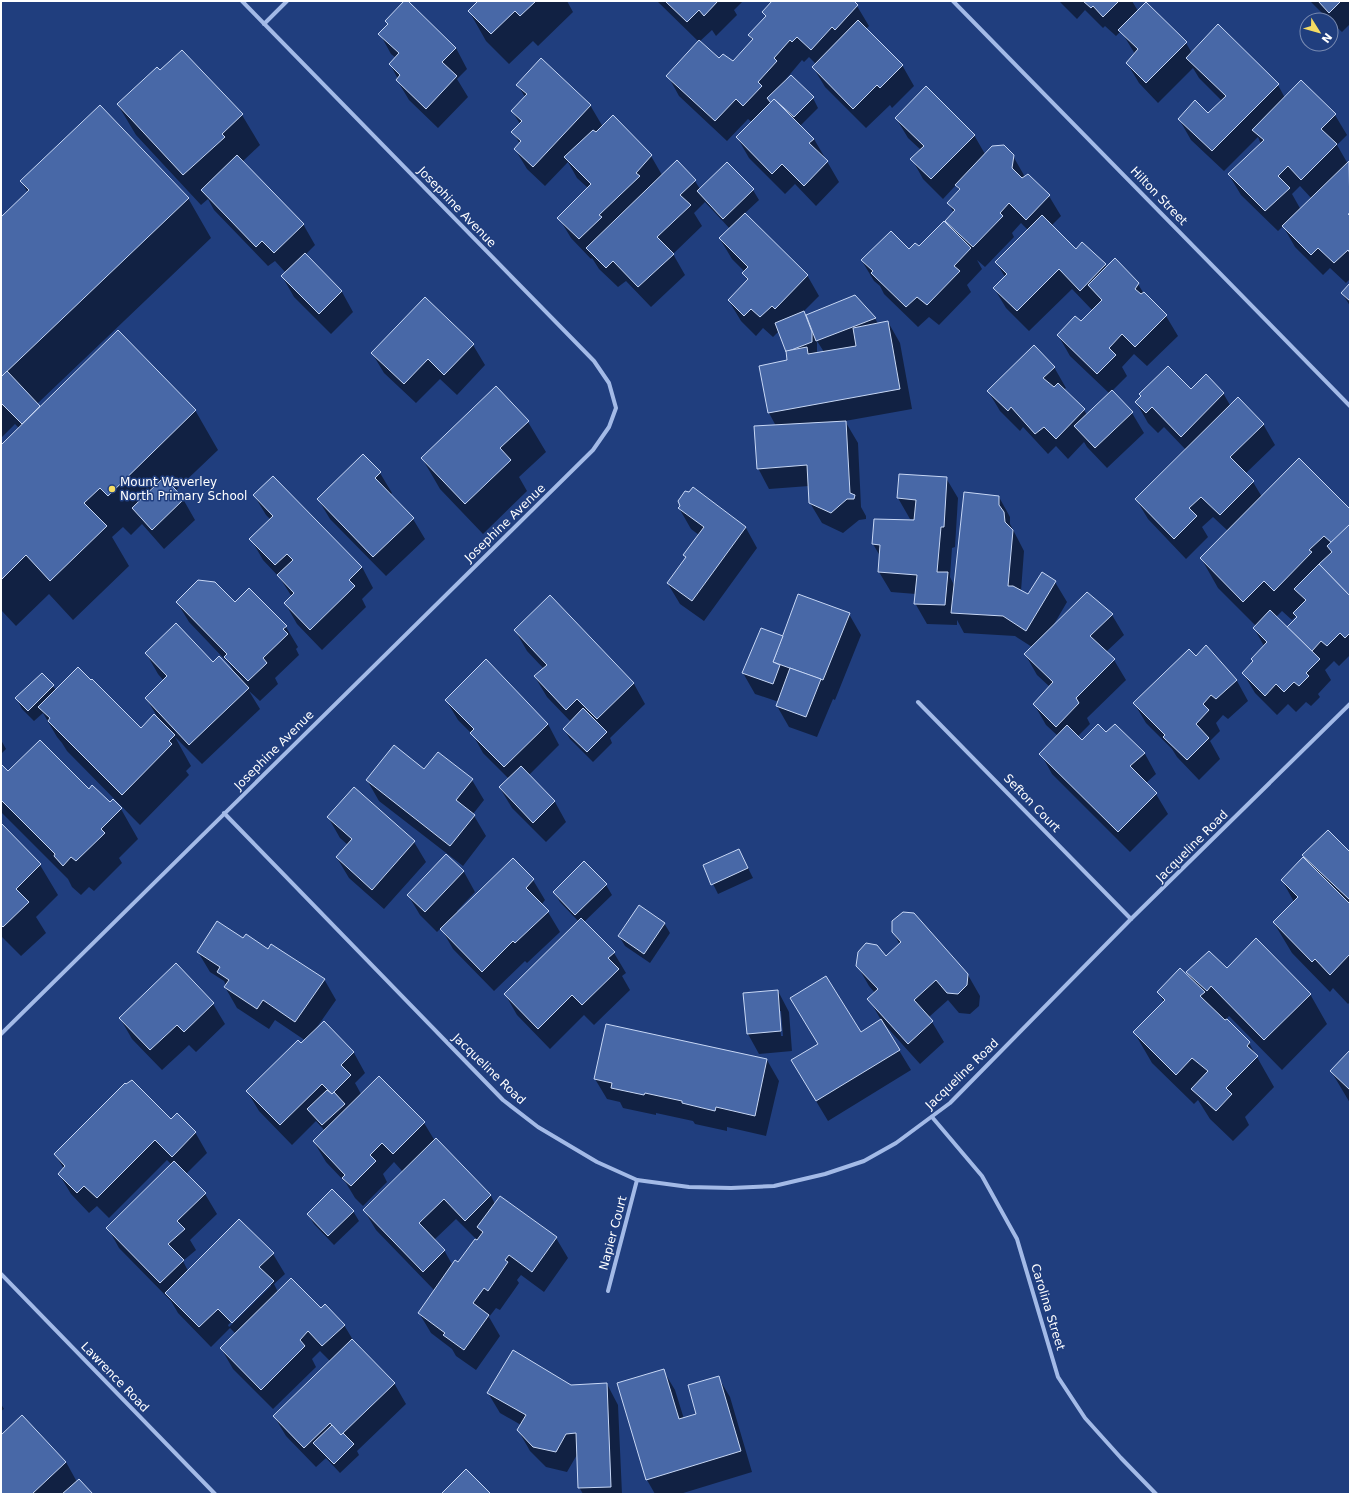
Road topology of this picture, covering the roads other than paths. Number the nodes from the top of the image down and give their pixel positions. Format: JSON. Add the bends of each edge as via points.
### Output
{"nodes":[{"id":1,"x":242,"y":1,"type":"edge"},
{"id":2,"x":287,"y":1,"type":"edge"},
{"id":3,"x":953,"y":1,"type":"edge"},
{"id":4,"x":264,"y":24,"type":"junction"},
{"id":5,"x":1350,"y":406,"type":"edge"},
{"id":6,"x":918,"y":702,"type":"dead end"},
{"id":7,"x":1350,"y":704,"type":"edge"},
{"id":8,"x":224,"y":813,"type":"junction"},
{"id":9,"x":1131,"y":919,"type":"junction"},
{"id":10,"x":1,"y":1034,"type":"edge"},
{"id":11,"x":932,"y":1117,"type":"junction"},
{"id":12,"x":637,"y":1180,"type":"junction"},
{"id":13,"x":1,"y":1274,"type":"edge"},
{"id":14,"x":608,"y":1291,"type":"dead end"},
{"id":15,"x":215,"y":1494,"type":"edge"},
{"id":16,"x":1156,"y":1494,"type":"edge"}],
"edges":[{"from":1,"to":4,"type":"street","name":"Josephine Avenue"},
{"from":2,"to":4,"type":"street"},
{"from":3,"to":5,"type":"street","name":"Hilton Street"},
{"from":4,"to":8,"type":"street","name":"Josephine Avenue","via":[[594,361],[609,383],[616,408],[609,427],[594,450]]},
{"from":6,"to":9,"type":"street","name":"Sefton Court"},
{"from":7,"to":9,"type":"street","name":"Jacqueline Road"},
{"from":8,"to":10,"type":"street","name":"Josephine Avenue"},
{"from":8,"to":12,"type":"street","name":"Jacqueline Road","via":[[503,1100],[564,1143],[597,1162]]},
{"from":9,"to":11,"type":"street","name":"Jacqueline Road","via":[[950,1103]]},
{"from":11,"to":12,"type":"street","name":"Jacqueline Road","via":[[896,1143],[864,1161],[825,1174],[774,1186],[689,1187]]},
{"from":11,"to":16,"type":"street","name":"Carolina Street","via":[[982,1176],[1017,1240],[1058,1377],[1085,1418]]},
{"from":12,"to":14,"type":"street","name":"Napier Court"},
{"from":13,"to":15,"type":"street","name":"Lawrence Road"}]}
